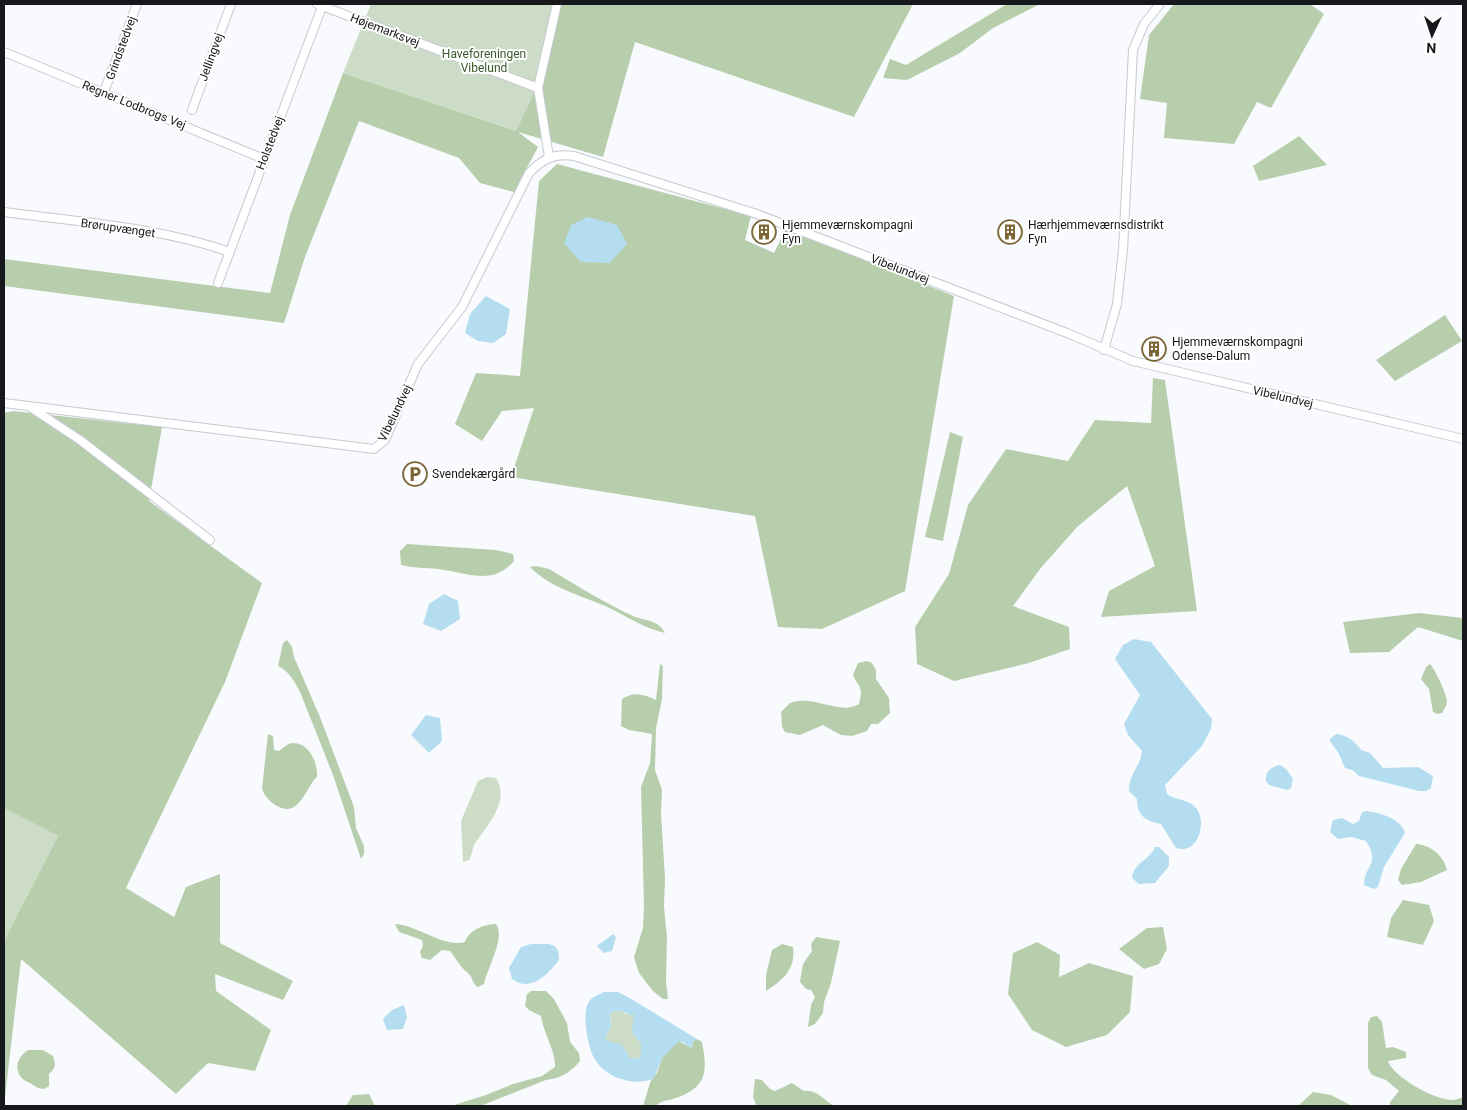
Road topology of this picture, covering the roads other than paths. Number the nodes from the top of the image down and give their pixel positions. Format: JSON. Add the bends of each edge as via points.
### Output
{"nodes":[{"id":1,"x":137,"y":4,"type":"edge"},
{"id":2,"x":231,"y":4,"type":"edge"},
{"id":3,"x":321,"y":4,"type":"edge"},
{"id":4,"x":558,"y":4,"type":"edge"},
{"id":5,"x":1160,"y":4,"type":"edge"},
{"id":6,"x":4,"y":52,"type":"edge"},
{"id":7,"x":538,"y":88,"type":"junction"},
{"id":8,"x":104,"y":92,"type":"junction"},
{"id":9,"x":192,"y":110,"type":"dead end"},
{"id":10,"x":549,"y":157,"type":"junction"},
{"id":11,"x":264,"y":159,"type":"junction"},
{"id":12,"x":4,"y":212,"type":"edge"},
{"id":13,"x":230,"y":252,"type":"junction"},
{"id":14,"x":218,"y":283,"type":"dead end"},
{"id":15,"x":1104,"y":350,"type":"junction"},
{"id":16,"x":4,"y":403,"type":"edge"},
{"id":17,"x":29,"y":406,"type":"junction"},
{"id":18,"x":1463,"y":439,"type":"edge"},
{"id":19,"x":210,"y":540,"type":"dead end"}],
"edges":[{"from":1,"to":8,"type":"street","name":"Grindstedvej"},
{"from":2,"to":9,"type":"street","name":"Jellingvej"},
{"from":3,"to":7,"type":"street","name":"Højemarksvej"},
{"from":3,"to":11,"type":"street","name":"Holstedvej"},
{"from":4,"to":7,"type":"street"},
{"from":5,"to":15,"type":"street","via":[[1144,24],[1133,50],[1122,258],[1116,304]]},
{"from":6,"to":8,"type":"street","name":"Regner Lodbrogs Vej"},
{"from":7,"to":10,"type":"street"},
{"from":8,"to":11,"type":"street","name":"Regner Lodbrogs Vej"},
{"from":10,"to":15,"type":"street","name":"Vibelundvej","via":[[560,154],[574,156],[757,214]]},
{"from":10,"to":17,"type":"street","name":"Vibelundvej","via":[[530,172],[462,307],[418,364],[384,440],[374,449]]},
{"from":11,"to":13,"type":"street","name":"Holstedvej"},
{"from":12,"to":13,"type":"street","name":"Brørupvænget","via":[[139,230]]},
{"from":13,"to":14,"type":"street","name":"Holstedvej"},
{"from":15,"to":18,"type":"street","name":"Vibelundvej","via":[[1176,372]]},
{"from":16,"to":17,"type":"street","name":"Vibelundvej"},
{"from":17,"to":19,"type":"street","name":"Vibelundvej","via":[[80,440]]}]}
